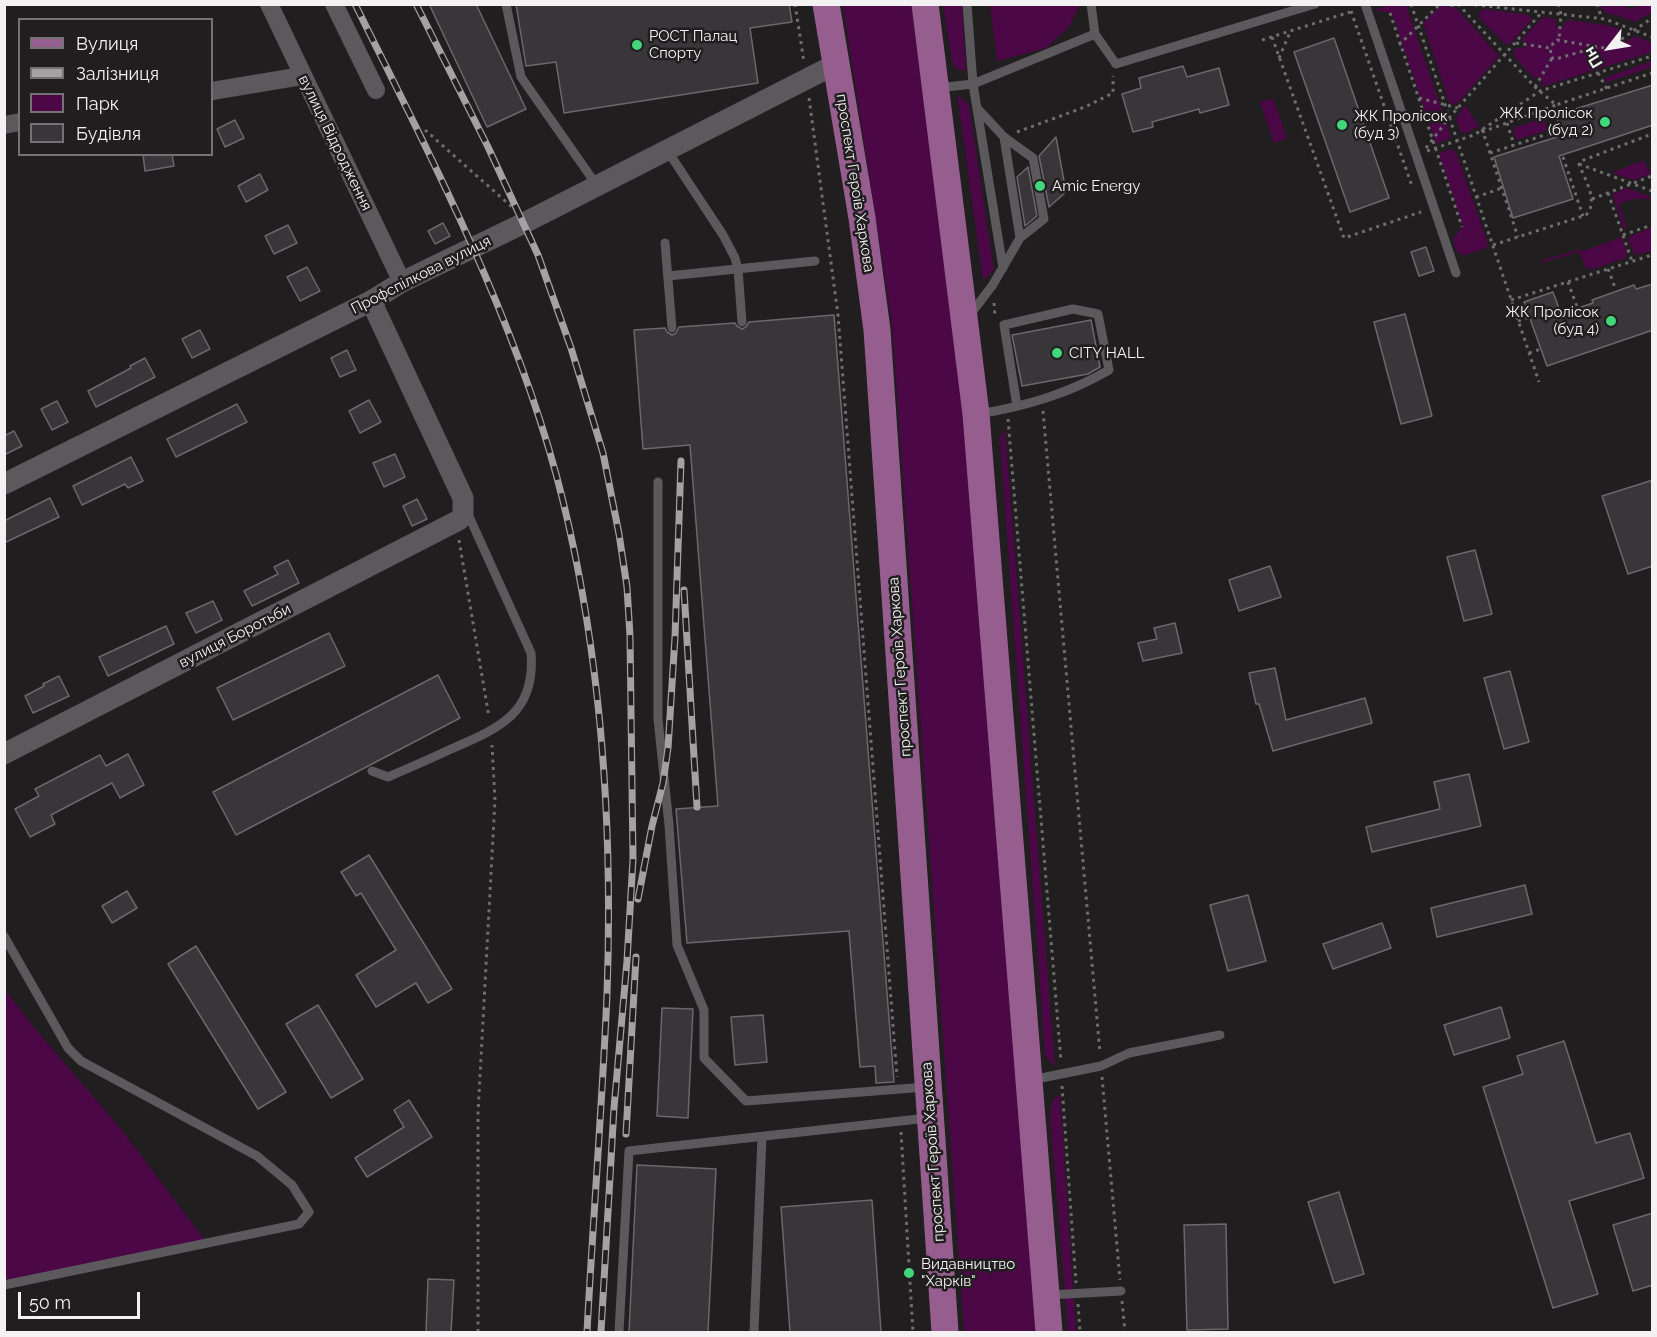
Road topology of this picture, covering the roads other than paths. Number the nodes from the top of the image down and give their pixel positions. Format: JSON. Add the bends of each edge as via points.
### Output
{"nodes":[{"id":1,"x":269,"y":4,"type":"edge"},
{"id":2,"x":334,"y":4,"type":"edge"},
{"id":3,"x":506,"y":4,"type":"edge"},
{"id":4,"x":826,"y":4,"type":"edge"},
{"id":5,"x":925,"y":4,"type":"edge"},
{"id":6,"x":967,"y":4,"type":"edge"},
{"id":7,"x":1090,"y":4,"type":"edge"},
{"id":8,"x":1315,"y":4,"type":"edge"},
{"id":9,"x":1365,"y":5,"type":"edge"},
{"id":10,"x":1095,"y":34,"type":"junction"},
{"id":11,"x":836,"y":64,"type":"junction"},
{"id":12,"x":302,"y":76,"type":"junction"},
{"id":13,"x":973,"y":84,"type":"junction"},
{"id":14,"x":937,"y":88,"type":"junction"},
{"id":15,"x":376,"y":90,"type":"dead end"},
{"id":16,"x":213,"y":91,"type":"edge"},
{"id":17,"x":978,"y":109,"type":"junction"},
{"id":18,"x":1004,"y":137,"type":"junction"},
{"id":19,"x":667,"y":150,"type":"junction"},
{"id":20,"x":598,"y":187,"type":"junction"},
{"id":21,"x":1020,"y":238,"type":"junction"},
{"id":22,"x":665,"y":243,"type":"dead end"},
{"id":23,"x":815,"y":261,"type":"dead end"},
{"id":24,"x":1003,"y":268,"type":"junction"},
{"id":25,"x":738,"y":269,"type":"junction"},
{"id":26,"x":1456,"y":273,"type":"dead end"},
{"id":27,"x":668,"y":276,"type":"junction"},
{"id":28,"x":402,"y":282,"type":"junction"},
{"id":29,"x":371,"y":301,"type":"junction"},
{"id":30,"x":966,"y":320,"type":"junction"},
{"id":31,"x":742,"y":322,"type":"dead end"},
{"id":32,"x":672,"y":328,"type":"dead end"},
{"id":33,"x":1017,"y":406,"type":"junction"},
{"id":34,"x":976,"y":414,"type":"junction"},
{"id":35,"x":658,"y":483,"type":"dead end"},
{"id":36,"x":4,"y":484,"type":"edge"},
{"id":37,"x":459,"y":515,"type":"junction"},
{"id":38,"x":4,"y":754,"type":"edge"},
{"id":39,"x":372,"y":771,"type":"dead end"},
{"id":40,"x":4,"y":936,"type":"edge"},
{"id":41,"x":1220,"y":1035,"type":"dead end"},
{"id":42,"x":1029,"y":1080,"type":"junction"},
{"id":43,"x":928,"y":1087,"type":"junction"},
{"id":44,"x":931,"y":1118,"type":"junction"},
{"id":45,"x":762,"y":1137,"type":"junction"},
{"id":46,"x":4,"y":1285,"type":"edge"},
{"id":47,"x":1121,"y":1291,"type":"road end"},
{"id":48,"x":1047,"y":1295,"type":"junction"},
{"id":49,"x":619,"y":1332,"type":"edge"},
{"id":50,"x":754,"y":1332,"type":"edge"},
{"id":51,"x":945,"y":1332,"type":"edge"},
{"id":52,"x":1050,"y":1332,"type":"edge"}],
"edges":[{"from":1,"to":12,"type":"street","name":"вулиця Відродження"},
{"from":2,"to":15,"type":"street"},
{"from":3,"to":20,"type":"lane","via":[[521,77]]},
{"from":4,"to":11,"type":"main road","name":"проспект Героїв Харкова"},
{"from":5,"to":14,"type":"main road"},
{"from":6,"to":13,"type":"lane"},
{"from":7,"to":10,"type":"lane"},
{"from":8,"to":10,"type":"lane","via":[[1116,64]]},
{"from":9,"to":26,"type":"lane"},
{"from":10,"to":13,"type":"lane"},
{"from":11,"to":19,"type":"street","name":"Профспілкова вулиця"},
{"from":11,"to":43,"type":"main road","name":"проспект Героїв Харкова","via":[[877,330]]},
{"from":12,"to":16,"type":"street"},
{"from":12,"to":28,"type":"street","name":"вулиця Відродження"},
{"from":13,"to":14,"type":"lane"},
{"from":13,"to":17,"type":"lane"},
{"from":14,"to":30,"type":"main road"},
{"from":17,"to":18,"type":"lane"},
{"from":17,"to":24,"type":"lane"},
{"from":18,"to":21,"type":"lane"},
{"from":18,"to":21,"type":"lane","via":[[1033,158],[1044,219]]},
{"from":19,"to":20,"type":"street","name":"Профспілкова вулиця"},
{"from":19,"to":25,"type":"lane","via":[[723,235]]},
{"from":20,"to":28,"type":"street","name":"Профспілкова вулиця"},
{"from":21,"to":24,"type":"lane"},
{"from":22,"to":27,"type":"lane"},
{"from":23,"to":25,"type":"lane"},
{"from":24,"to":30,"type":"lane"},
{"from":25,"to":27,"type":"lane"},
{"from":25,"to":31,"type":"lane"},
{"from":27,"to":32,"type":"lane"},
{"from":28,"to":29,"type":"street","name":"Профспілкова вулиця"},
{"from":29,"to":36,"type":"street","name":"Профспілкова вулиця"},
{"from":29,"to":37,"type":"street","via":[[458,488]]},
{"from":30,"to":34,"type":"main road"},
{"from":33,"to":33,"type":"lane","via":[[1083,385],[1109,370],[1098,314],[1073,309],[1004,325]]},
{"from":33,"to":34,"type":"lane"},
{"from":34,"to":42,"type":"main road"},
{"from":35,"to":43,"type":"lane","via":[[658,719],[677,945],[704,1010],[704,1058],[746,1101]]},
{"from":37,"to":38,"type":"street","name":"вулиця Боротьби"},
{"from":37,"to":39,"type":"lane","via":[[531,653],[532,674],[525,696],[512,716],[491,732],[388,777]]},
{"from":40,"to":46,"type":"lane","via":[[68,1048],[81,1061],[257,1156],[292,1185],[309,1212],[299,1224]]},
{"from":41,"to":42,"type":"lane","via":[[1129,1053],[1101,1065]]},
{"from":42,"to":48,"type":"main road"},
{"from":43,"to":44,"type":"main road","name":"проспект Героїв Харкова"},
{"from":44,"to":45,"type":"lane"},
{"from":44,"to":51,"type":"main road","name":"проспект Героїв Харкова"},
{"from":45,"to":49,"type":"lane","via":[[629,1151]]},
{"from":45,"to":50,"type":"lane"},
{"from":47,"to":48,"type":"lane"},
{"from":48,"to":52,"type":"main road"}]}
